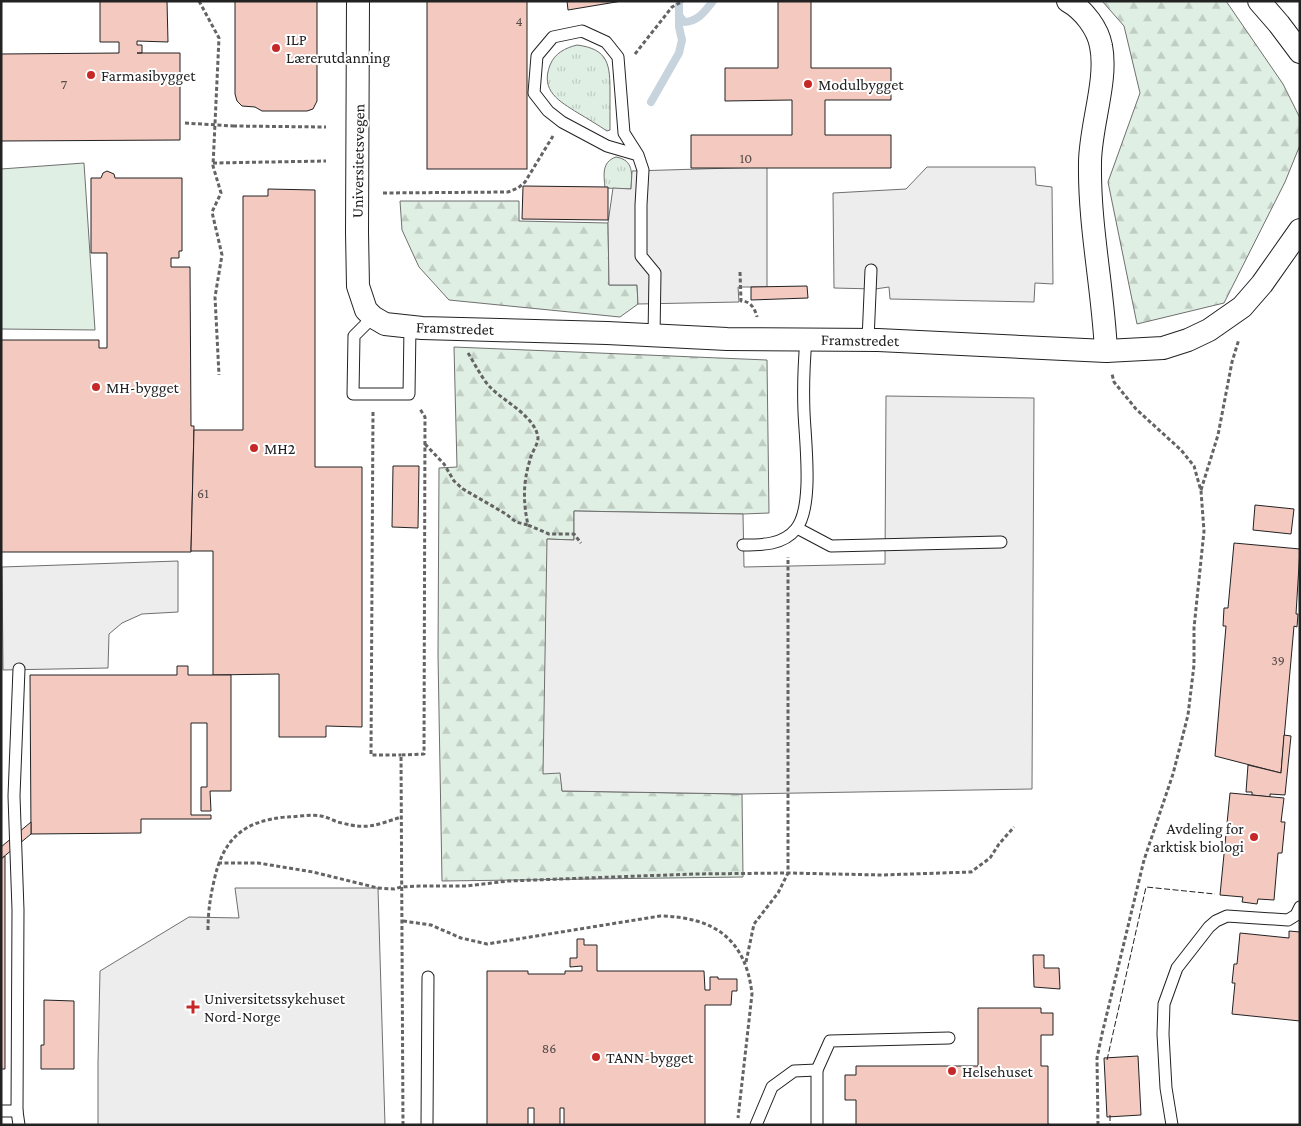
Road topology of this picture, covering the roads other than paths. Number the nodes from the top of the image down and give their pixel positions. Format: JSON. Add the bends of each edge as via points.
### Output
{"nodes":[{"id":1,"x":358,"y":1,"type":"edge"},
{"id":2,"x":1068,"y":1,"type":"edge"},
{"id":3,"x":1259,"y":1,"type":"edge"},
{"id":4,"x":1300,"y":52,"type":"edge"},
{"id":5,"x":638,"y":154,"type":"junction"},
{"id":6,"x":1300,"y":230,"type":"edge"},
{"id":7,"x":871,"y":270,"type":"dead end"},
{"id":8,"x":373,"y":317,"type":"junction"},
{"id":9,"x":410,"y":327,"type":"junction"},
{"id":10,"x":654,"y":336,"type":"junction"},
{"id":11,"x":806,"y":339,"type":"junction"},
{"id":12,"x":868,"y":340,"type":"junction"},
{"id":13,"x":1106,"y":352,"type":"junction"},
{"id":14,"x":797,"y":528,"type":"junction"},
{"id":15,"x":1001,"y":542,"type":"dead end"},
{"id":16,"x":743,"y":544,"type":"dead end"},
{"id":17,"x":19,"y":669,"type":"dead end"},
{"id":18,"x":1300,"y":907,"type":"edge"},
{"id":19,"x":428,"y":977,"type":"dead end"},
{"id":20,"x":949,"y":1038,"type":"dead end"},
{"id":21,"x":818,"y":1070,"type":"junction"},
{"id":22,"x":1,"y":1111,"type":"edge"},
{"id":23,"x":17,"y":1111,"type":"junction"},
{"id":24,"x":19,"y":1125,"type":"edge"},
{"id":25,"x":427,"y":1125,"type":"edge"},
{"id":26,"x":756,"y":1125,"type":"edge"},
{"id":27,"x":817,"y":1125,"type":"edge"},
{"id":28,"x":1172,"y":1125,"type":"edge"}],
"edges":[{"from":1,"to":8,"type":"street","name":"Universitetsvegen","via":[[358,286],[364,305]]},
{"from":2,"to":13,"type":"street","via":[[1095,29],[1103,64],[1090,155],[1089,186]]},
{"from":3,"to":4,"type":"street"},
{"from":5,"to":5,"type":"lane","via":[[607,146],[562,122],[534,93],[536,56],[552,37],[582,31],[606,42],[618,57],[624,133]]},
{"from":5,"to":10,"type":"lane","via":[[643,170],[641,256],[655,273]]},
{"from":6,"to":13,"type":"street","name":"Framstredet","via":[[1262,284],[1242,307],[1225,320],[1188,340],[1163,348]]},
{"from":7,"to":12,"type":"lane"},
{"from":8,"to":9,"type":"street","name":"Framstredet","via":[[385,324]]},
{"from":8,"to":9,"type":"lane","via":[[354,336],[353,394],[409,394]]},
{"from":9,"to":10,"type":"street","name":"Framstredet"},
{"from":10,"to":11,"type":"street","name":"Framstredet"},
{"from":11,"to":12,"type":"street","name":"Framstredet"},
{"from":11,"to":14,"type":"lane","via":[[805,495]]},
{"from":12,"to":13,"type":"street","name":"Framstredet"},
{"from":14,"to":15,"type":"lane","via":[[831,546]]},
{"from":14,"to":16,"type":"lane","via":[[787,538],[764,545]]},
{"from":17,"to":23,"type":"lane","via":[[14,796],[18,910]]},
{"from":18,"to":28,"type":"lane","via":[[1296,916],[1288,920],[1227,916],[1216,921],[1177,968],[1164,1004],[1163,1026],[1166,1088]]},
{"from":19,"to":25,"type":"lane"},
{"from":20,"to":21,"type":"lane","via":[[830,1041]]},
{"from":21,"to":26,"type":"lane","via":[[794,1072],[772,1087]]},
{"from":21,"to":27,"type":"lane"},
{"from":22,"to":23,"type":"lane"},
{"from":23,"to":24,"type":"lane"}]}
